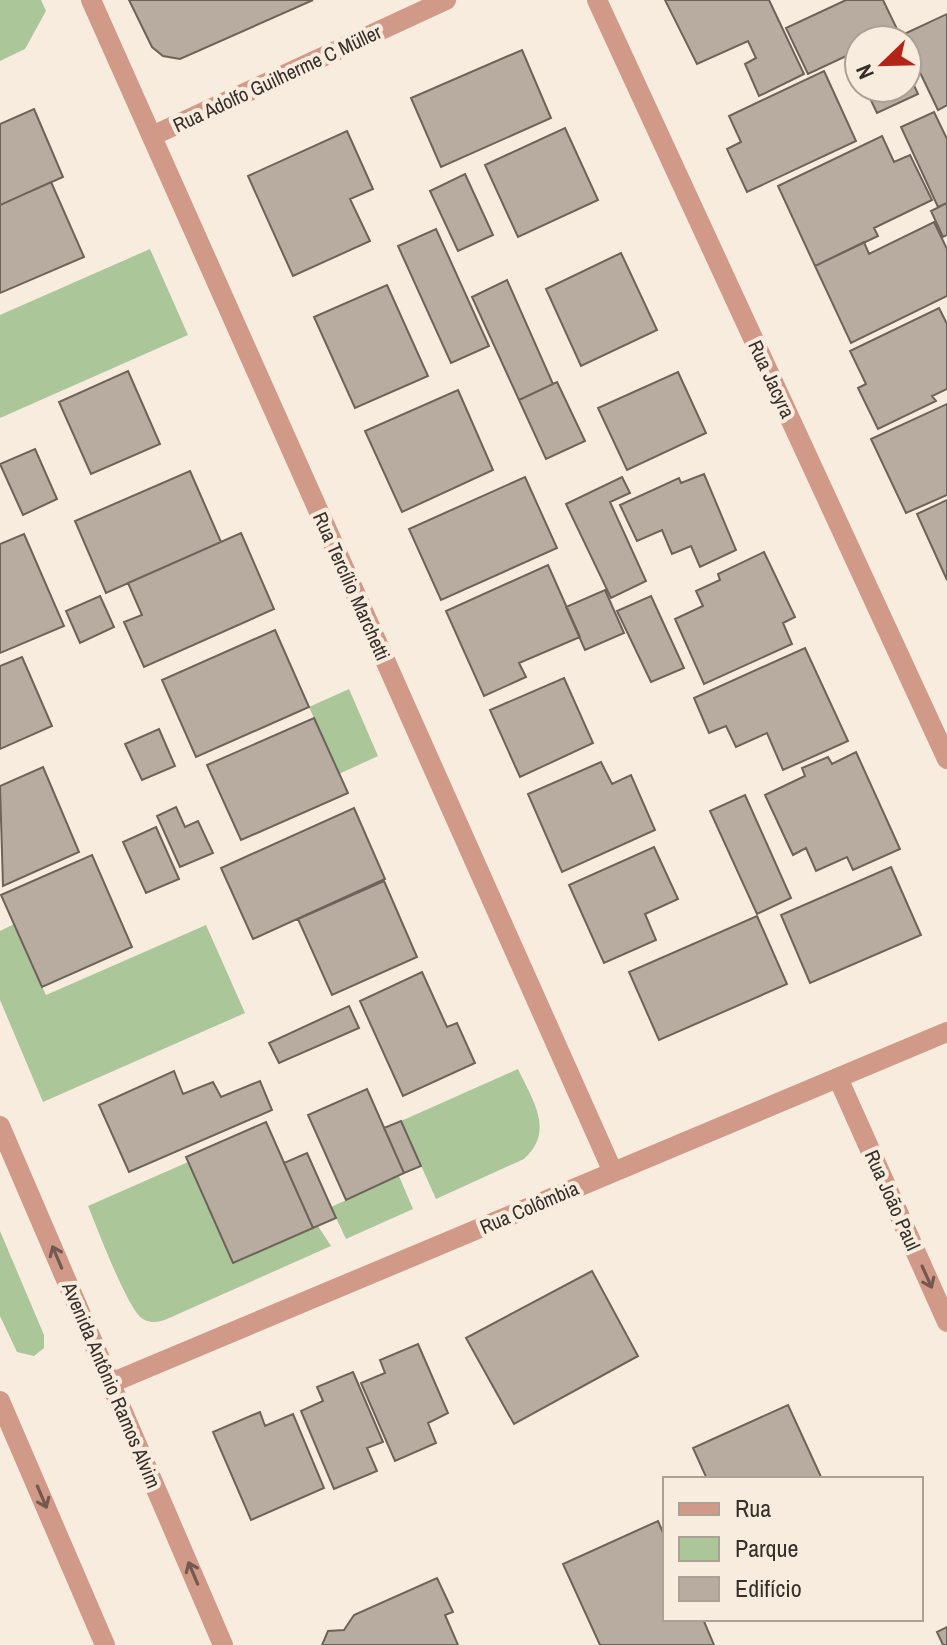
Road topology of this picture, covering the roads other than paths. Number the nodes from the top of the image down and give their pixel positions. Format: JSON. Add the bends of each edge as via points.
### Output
{"nodes":[{"id":1,"x":91,"y":0,"type":"edge"},
{"id":2,"x":446,"y":0,"type":"edge"},
{"id":3,"x":597,"y":0,"type":"edge"},
{"id":4,"x":152,"y":136,"type":"junction"},
{"id":5,"x":947,"y":759,"type":"edge"},
{"id":6,"x":947,"y":1032,"type":"edge"},
{"id":7,"x":838,"y":1078,"type":"junction"},
{"id":8,"x":0,"y":1126,"type":"edge"},
{"id":9,"x":613,"y":1172,"type":"junction"},
{"id":10,"x":947,"y":1322,"type":"edge"},
{"id":11,"x":111,"y":1383,"type":"junction"},
{"id":12,"x":0,"y":1401,"type":"edge"},
{"id":13,"x":5,"y":1428,"type":"edge"},
{"id":14,"x":105,"y":1645,"type":"edge"},
{"id":15,"x":223,"y":1645,"type":"edge"}],
"edges":[{"from":1,"to":4,"type":"street","name":"Rua Tercílio Marchetti"},
{"from":2,"to":4,"type":"street","name":"Rua Adolfo Guilherme C Müller"},
{"from":3,"to":5,"type":"street","name":"Rua Jacyra"},
{"from":4,"to":9,"type":"street","name":"Rua Tercílio Marchetti"},
{"from":6,"to":7,"type":"street","name":"Rua Colômbia"},
{"from":7,"to":9,"type":"street","name":"Rua Colômbia"},
{"from":7,"to":10,"type":"street","name":"Rua João Paul","one_way":true},
{"from":11,"to":8,"type":"street","name":"Avenida Antônio Ramos Alvim","one_way":true},
{"from":9,"to":11,"type":"street","name":"Rua Colômbia"},
{"from":15,"to":11,"type":"street","name":"Avenida Antônio Ramos Alvim","one_way":true},
{"from":12,"to":13,"type":"street"},
{"from":13,"to":14,"type":"street","one_way":true}]}
